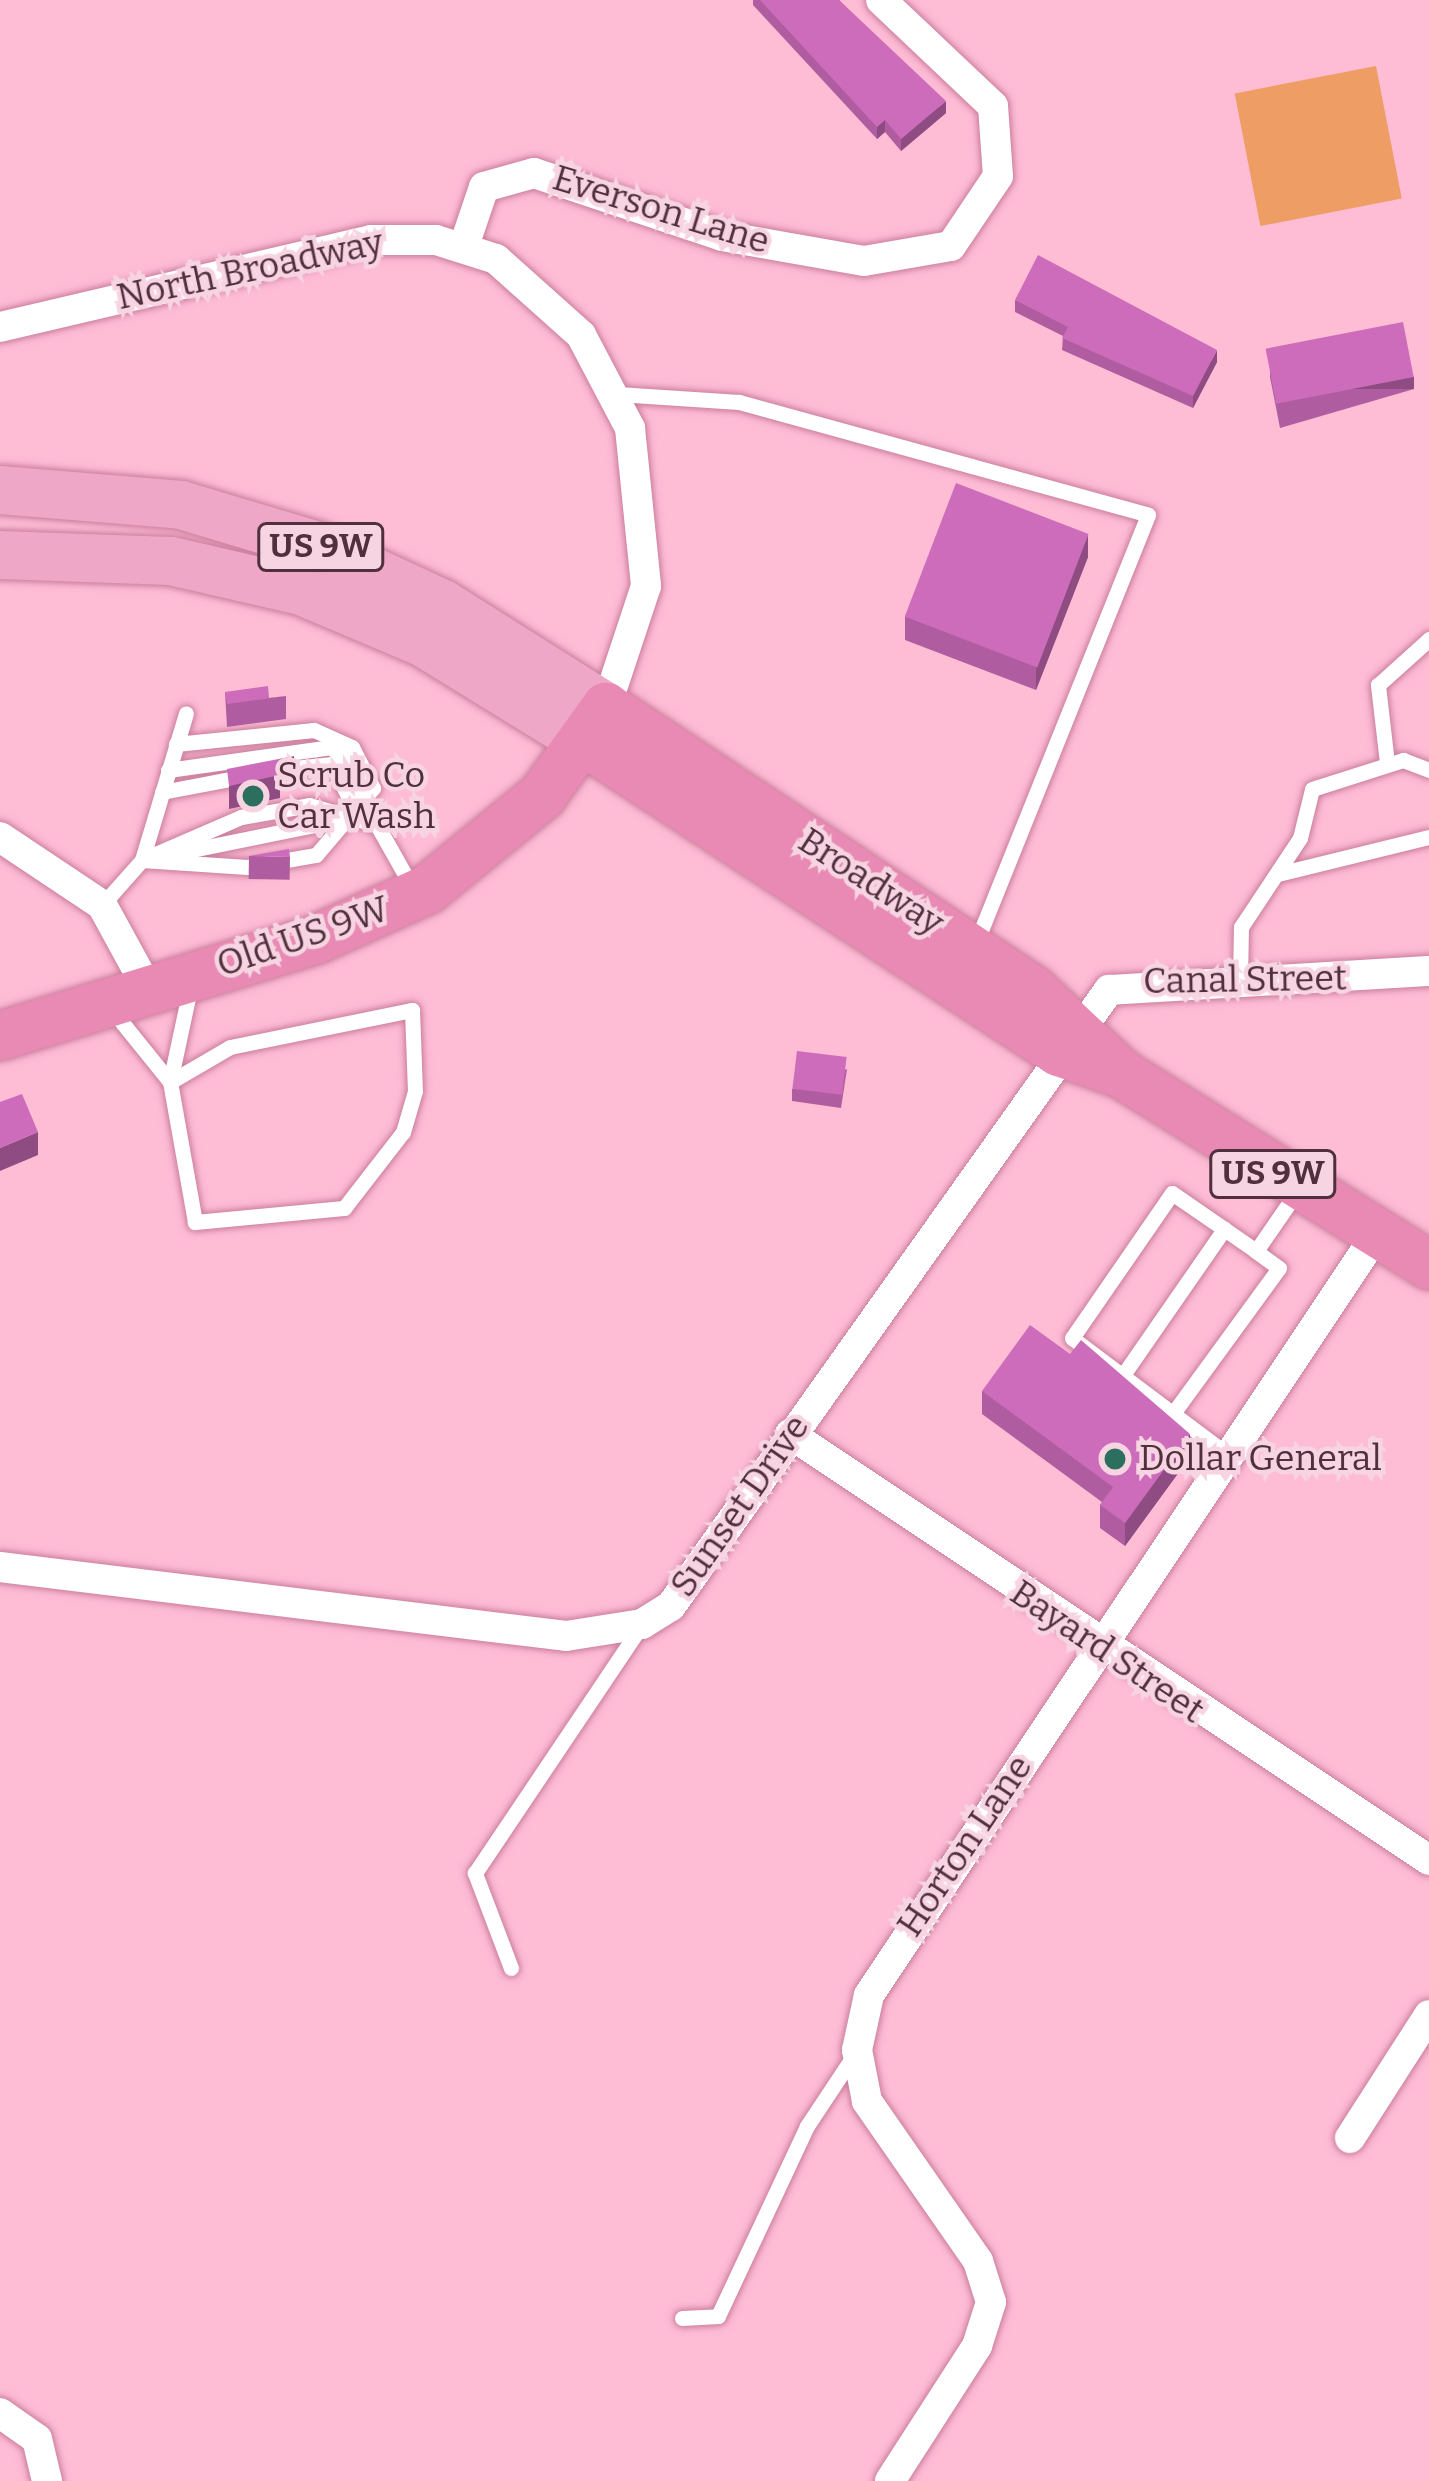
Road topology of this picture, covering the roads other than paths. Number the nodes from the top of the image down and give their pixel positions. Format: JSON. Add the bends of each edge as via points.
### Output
{"nodes":[{"id":1,"x":881,"y":0,"type":"edge"},
{"id":2,"x":464,"y":246,"type":"junction"},
{"id":3,"x":0,"y":327,"type":"edge"},
{"id":4,"x":618,"y":394,"type":"junction"},
{"id":5,"x":0,"y":490,"type":"edge"},
{"id":6,"x":0,"y":555,"type":"edge"},
{"id":7,"x":1429,"y":639,"type":"edge"},
{"id":8,"x":185,"y":713,"type":"dead end"},
{"id":9,"x":594,"y":724,"type":"junction"},
{"id":10,"x":176,"y":744,"type":"junction"},
{"id":11,"x":1387,"y":763,"type":"junction"},
{"id":12,"x":168,"y":770,"type":"junction"},
{"id":13,"x":1429,"y":770,"type":"edge"},
{"id":14,"x":162,"y":792,"type":"junction"},
{"id":15,"x":357,"y":817,"type":"junction"},
{"id":16,"x":0,"y":837,"type":"edge"},
{"id":17,"x":1429,"y":837,"type":"edge"},
{"id":18,"x":142,"y":860,"type":"junction"},
{"id":19,"x":1278,"y":874,"type":"junction"},
{"id":20,"x":417,"y":895,"type":"junction"},
{"id":21,"x":102,"y":905,"type":"junction"},
{"id":22,"x":974,"y":949,"type":"junction"},
{"id":23,"x":1429,"y":970,"type":"edge"},
{"id":24,"x":1240,"y":982,"type":"junction"},
{"id":25,"x":149,"y":989,"type":"junction"},
{"id":26,"x":0,"y":1036,"type":"edge"},
{"id":27,"x":1068,"y":1038,"type":"junction"},
{"id":28,"x":170,"y":1082,"type":"junction"},
{"id":29,"x":1298,"y":1191,"type":"junction"},
{"id":30,"x":1224,"y":1229,"type":"junction"},
{"id":31,"x":1374,"y":1238,"type":"junction"},
{"id":32,"x":1256,"y":1251,"type":"junction"},
{"id":33,"x":1429,"y":1265,"type":"edge"},
{"id":34,"x":1123,"y":1375,"type":"junction"},
{"id":35,"x":1174,"y":1412,"type":"junction"},
{"id":36,"x":790,"y":1434,"type":"junction"},
{"id":37,"x":1228,"y":1455,"type":"junction"},
{"id":38,"x":0,"y":1567,"type":"edge"},
{"id":39,"x":643,"y":1624,"type":"junction"},
{"id":40,"x":1099,"y":1647,"type":"junction"},
{"id":41,"x":1429,"y":1860,"type":"edge"},
{"id":42,"x":511,"y":1968,"type":"dead end"},
{"id":43,"x":1429,"y":2015,"type":"edge"},
{"id":44,"x":857,"y":2050,"type":"junction"},
{"id":45,"x":1350,"y":2138,"type":"dead end"},
{"id":46,"x":682,"y":2318,"type":"dead end"},
{"id":47,"x":0,"y":2414,"type":"edge"},
{"id":48,"x":47,"y":2481,"type":"edge"},
{"id":49,"x":890,"y":2481,"type":"edge"}],
"edges":[{"from":1,"to":2,"type":"street","name":"Everson Lane","via":[[993,106],[998,176],[951,245],[864,261],[742,240],[534,172],[484,187]]},
{"from":2,"to":3,"type":"street","name":"North Broadway","via":[[334,246]]},
{"from":2,"to":4,"type":"street","via":[[559,310]]},
{"from":4,"to":9,"type":"street","via":[[645,510],[646,586]]},
{"from":4,"to":22,"type":"lane","via":[[739,402],[1148,515]]},
{"from":5,"to":9,"type":"main road","number":"US 9W","via":[[181,506],[317,545],[443,604]]},
{"from":6,"to":9,"type":"main road","number":"US 9W","via":[[171,561],[301,591]]},
{"from":7,"to":11,"type":"lane","via":[[1378,685]]},
{"from":8,"to":10,"type":"lane"},
{"from":9,"to":20,"type":"highway","name":"Old US 9W","via":[[517,821]]},
{"from":9,"to":22,"type":"highway","name":"Broadway","number":"US 9W"},
{"from":9,"to":27,"type":"highway","name":"Broadway","number":"US 9W"},
{"from":10,"to":12,"type":"lane"},
{"from":10,"to":15,"type":"lane","via":[[314,730],[340,738],[363,757],[373,788]]},
{"from":11,"to":13,"type":"lane"},
{"from":11,"to":19,"type":"lane","via":[[1312,789]]},
{"from":12,"to":14,"type":"lane"},
{"from":12,"to":15,"type":"lane","via":[[331,748],[357,772]]},
{"from":14,"to":15,"type":"lane","via":[[320,762],[341,771]]},
{"from":14,"to":18,"type":"lane"},
{"from":15,"to":18,"type":"lane"},
{"from":15,"to":18,"type":"lane","via":[[281,808]]},
{"from":15,"to":18,"type":"lane","via":[[316,855],[247,867]]},
{"from":15,"to":20,"type":"lane","via":[[376,825]]},
{"from":16,"to":21,"type":"street"},
{"from":17,"to":19,"type":"lane"},
{"from":18,"to":21,"type":"lane"},
{"from":19,"to":24,"type":"lane","via":[[1241,927]]},
{"from":20,"to":25,"type":"highway","name":"Old US 9W"},
{"from":21,"to":25,"type":"street"},
{"from":22,"to":27,"type":"highway","name":"Broadway","number":"US 9W"},
{"from":23,"to":24,"type":"street","name":"Canal Street"},
{"from":24,"to":27,"type":"street","name":"Canal Street","via":[[1132,980]]},
{"from":25,"to":26,"type":"highway","name":"Old US 9W"},
{"from":25,"to":28,"type":"lane"},
{"from":25,"to":28,"type":"lane"},
{"from":27,"to":29,"type":"highway","name":"Broadway","number":"US 9W"},
{"from":27,"to":36,"type":"street","name":"Sunset Drive"},
{"from":28,"to":28,"type":"lane","via":[[195,1222],[344,1208],[403,1132],[418,1056],[412,1010],[230,1047]]},
{"from":29,"to":31,"type":"highway","name":"Broadway","number":"US 9W"},
{"from":29,"to":32,"type":"lane"},
{"from":30,"to":32,"type":"lane"},
{"from":30,"to":34,"type":"lane"},
{"from":30,"to":34,"type":"lane","via":[[1172,1193],[1072,1338]]},
{"from":31,"to":33,"type":"highway","name":"Broadway","number":"US 9W"},
{"from":31,"to":37,"type":"street","name":"Horton Lane"},
{"from":32,"to":35,"type":"lane","via":[[1279,1268]]},
{"from":34,"to":35,"type":"lane"},
{"from":35,"to":37,"type":"lane"},
{"from":36,"to":39,"type":"street","name":"Sunset Drive","via":[[671,1606]]},
{"from":36,"to":40,"type":"street","name":"Bayard Street"},
{"from":37,"to":40,"type":"street","name":"Horton Lane"},
{"from":38,"to":39,"type":"street","name":"Sunset Drive","via":[[566,1636]]},
{"from":39,"to":42,"type":"lane","via":[[475,1873]]},
{"from":40,"to":41,"type":"street","name":"Bayard Street"},
{"from":40,"to":44,"type":"street","name":"Horton Lane","via":[[886,1963]]},
{"from":43,"to":45,"type":"street"},
{"from":44,"to":46,"type":"lane","via":[[807,2126],[718,2317]]},
{"from":44,"to":49,"type":"street","via":[[879,2127],[978,2261],[991,2302],[977,2345]]},
{"from":47,"to":48,"type":"street","via":[[37,2439]]}]}
